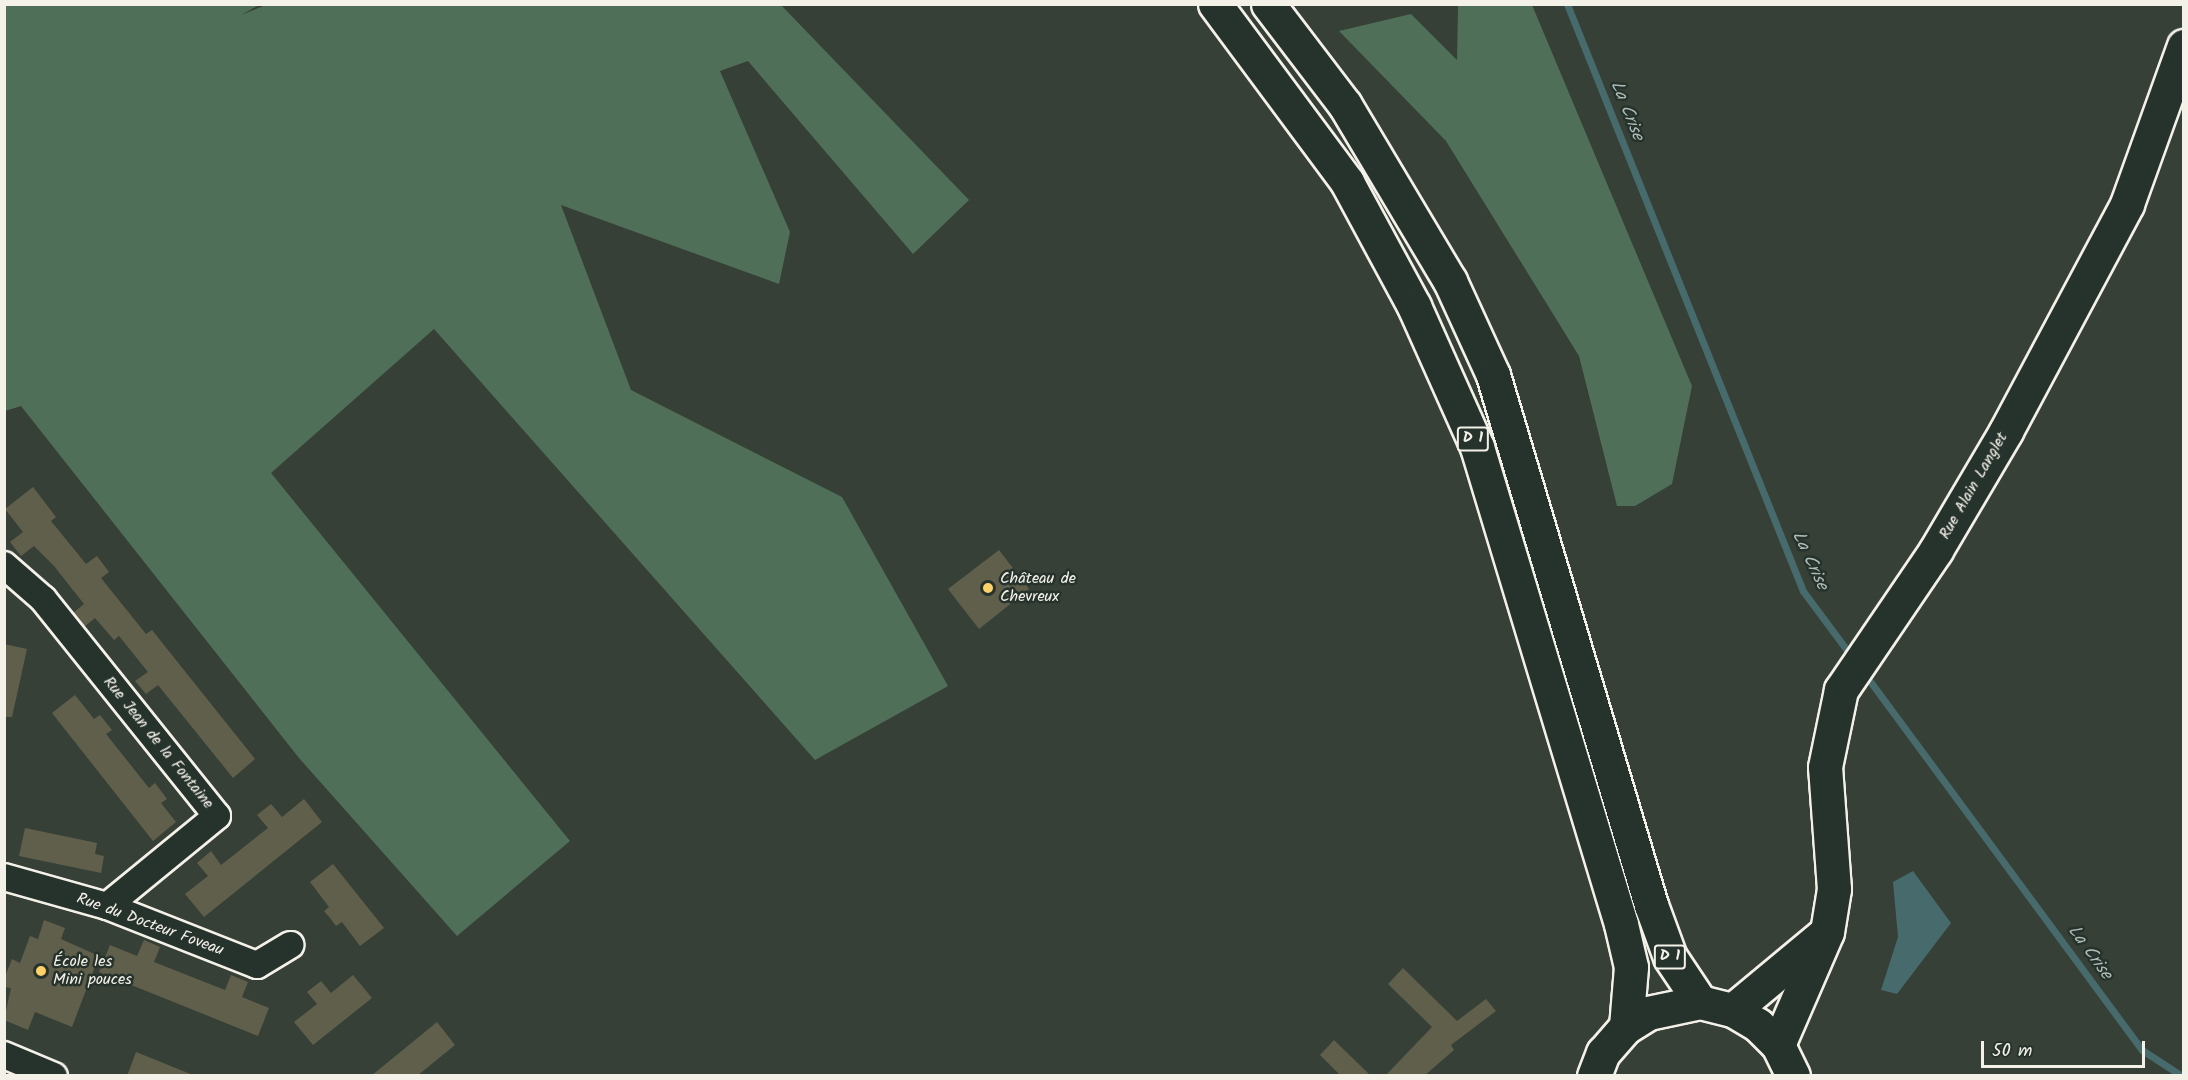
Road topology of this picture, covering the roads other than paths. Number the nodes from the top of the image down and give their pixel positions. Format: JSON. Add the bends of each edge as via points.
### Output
{"nodes":[{"id":1,"x":1215,"y":4,"type":"edge"},
{"id":2,"x":1268,"y":4,"type":"edge"},
{"id":3,"x":2184,"y":46,"type":"edge"},
{"id":4,"x":4,"y":565,"type":"edge"},
{"id":5,"x":4,"y":877,"type":"edge"},
{"id":6,"x":107,"y":906,"type":"junction"},
{"id":7,"x":1827,"y":932,"type":"junction"},
{"id":8,"x":290,"y":945,"type":"dead end"},
{"id":9,"x":1700,"y":1002,"type":"junction"},
{"id":10,"x":1733,"y":1010,"type":"junction"},
{"id":11,"x":1626,"y":1027,"type":"junction"},
{"id":12,"x":1778,"y":1045,"type":"junction"},
{"id":13,"x":4,"y":1055,"type":"edge"},
{"id":14,"x":54,"y":1076,"type":"edge"},
{"id":15,"x":1594,"y":1076,"type":"edge"},
{"id":16,"x":1793,"y":1076,"type":"edge"}],
"edges":[{"from":1,"to":11,"type":"main road","number":"D 1","via":[[1347,182],[1414,306],[1477,447],[1621,924],[1631,968]]},
{"from":2,"to":9,"type":"main road","number":"D 1","via":[[1345,105],[1450,281],[1493,375],[1651,905],[1670,957]]},
{"from":3,"to":7,"type":"main road","name":"Rue Alain Langlet","via":[[2127,204],[2006,431],[1936,550],[1841,690],[1825,767],[1834,889]]},
{"from":4,"to":6,"type":"street","name":"Rue Jean de la Fontaine","via":[[43,599],[217,816]]},
{"from":5,"to":6,"type":"street","name":"Rue du Docteur Foveau"},
{"from":6,"to":8,"type":"street","name":"Rue du Docteur Foveau","via":[[257,965]]},
{"from":7,"to":10,"type":"main road"},
{"from":7,"to":12,"type":"main road","name":"Rue Alain Langlet"},
{"from":9,"to":10,"type":"main road"},
{"from":9,"to":11,"type":"main road","via":[[1665,1007]]},
{"from":10,"to":12,"type":"main road","via":[[1758,1025]]},
{"from":11,"to":15,"type":"main road","via":[[1603,1053]]},
{"from":12,"to":16,"type":"main road"},
{"from":13,"to":14,"type":"street"}]}
